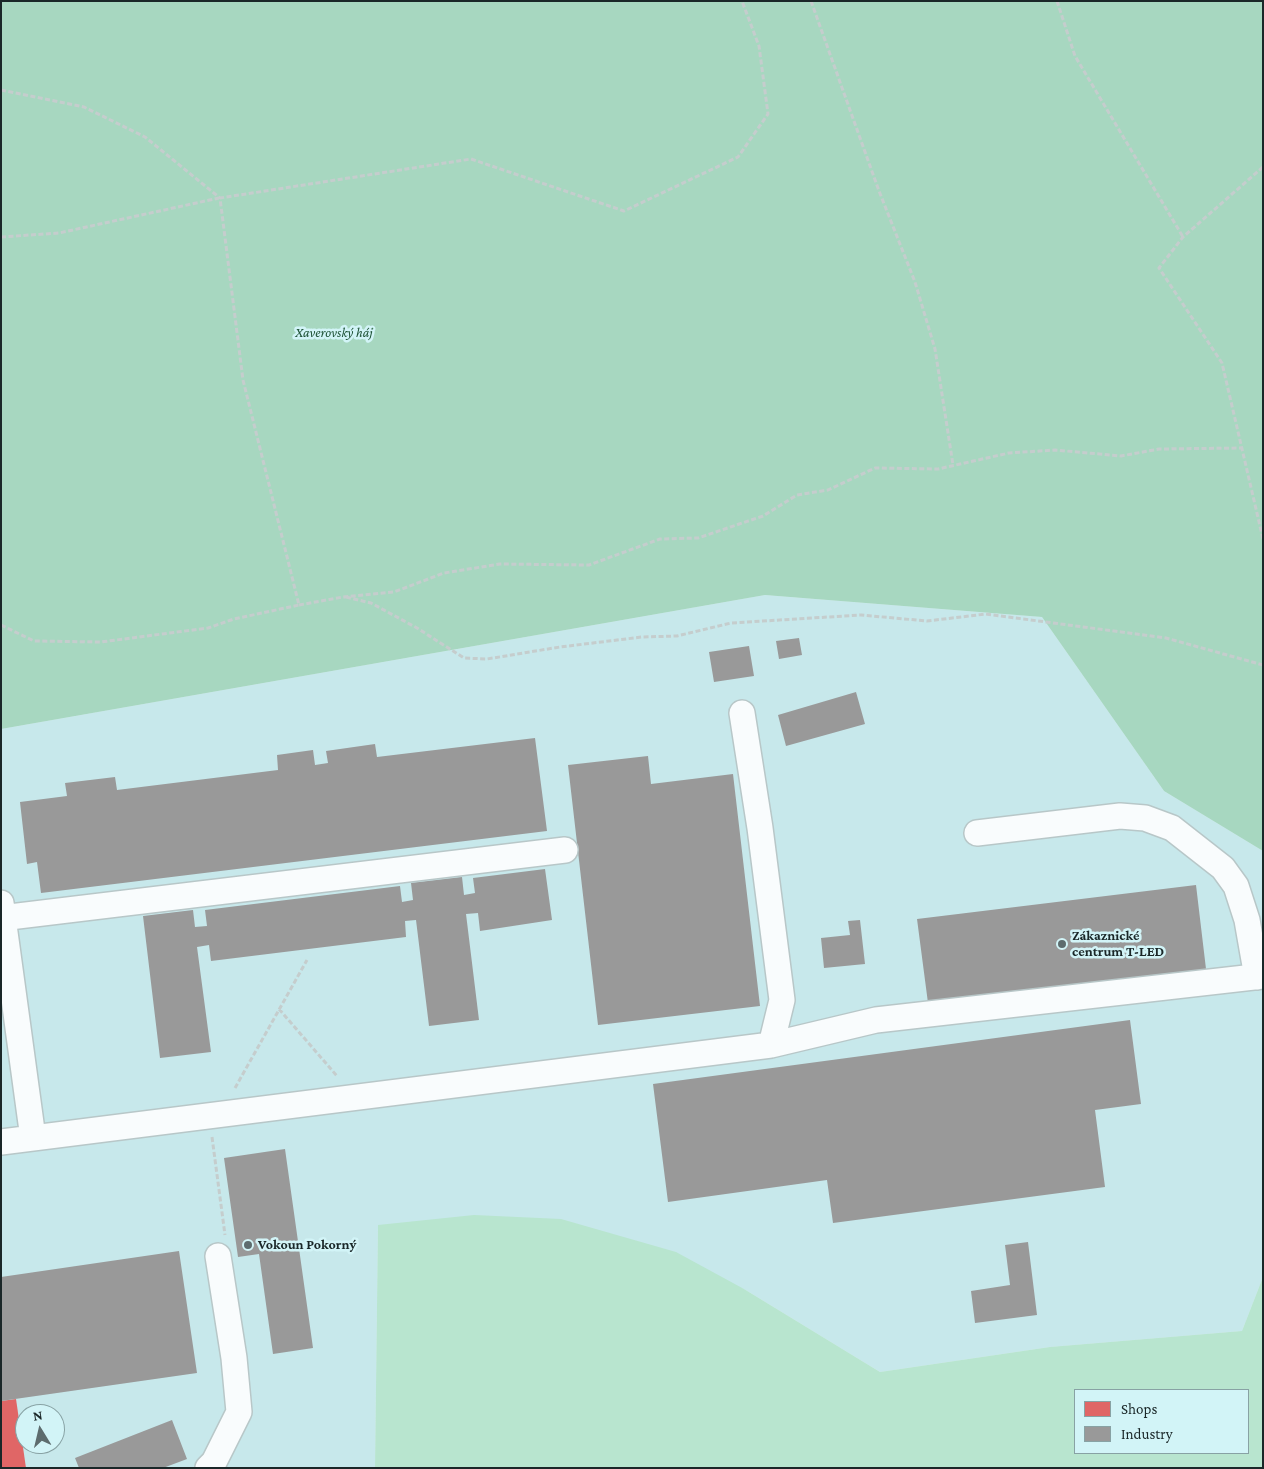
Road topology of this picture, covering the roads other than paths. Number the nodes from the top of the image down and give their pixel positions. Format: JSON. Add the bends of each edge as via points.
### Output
{"nodes":[{"id":1,"x":742,"y":713,"type":"dead end"},
{"id":2,"x":977,"y":833,"type":"dead end"},
{"id":3,"x":565,"y":850,"type":"dead end"},
{"id":4,"x":2,"y":913,"type":"edge"},
{"id":5,"x":1260,"y":977,"type":"edge"},
{"id":6,"x":771,"y":1045,"type":"junction"},
{"id":7,"x":33,"y":1138,"type":"junction"},
{"id":8,"x":1,"y":1142,"type":"edge"},
{"id":9,"x":218,"y":1256,"type":"road end"},
{"id":10,"x":208,"y":1468,"type":"edge"}],
"edges":[{"from":1,"to":6,"type":"lane","via":[[782,1000]]},
{"from":2,"to":5,"type":"lane","via":[[1120,816],[1145,818],[1172,828],[1223,868],[1236,886]]},
{"from":3,"to":4,"type":"lane"},
{"from":4,"to":7,"type":"lane"},
{"from":5,"to":6,"type":"lane","via":[[876,1020]]},
{"from":6,"to":7,"type":"lane"},
{"from":7,"to":8,"type":"lane"},
{"from":9,"to":10,"type":"lane","via":[[239,1412]]}]}
